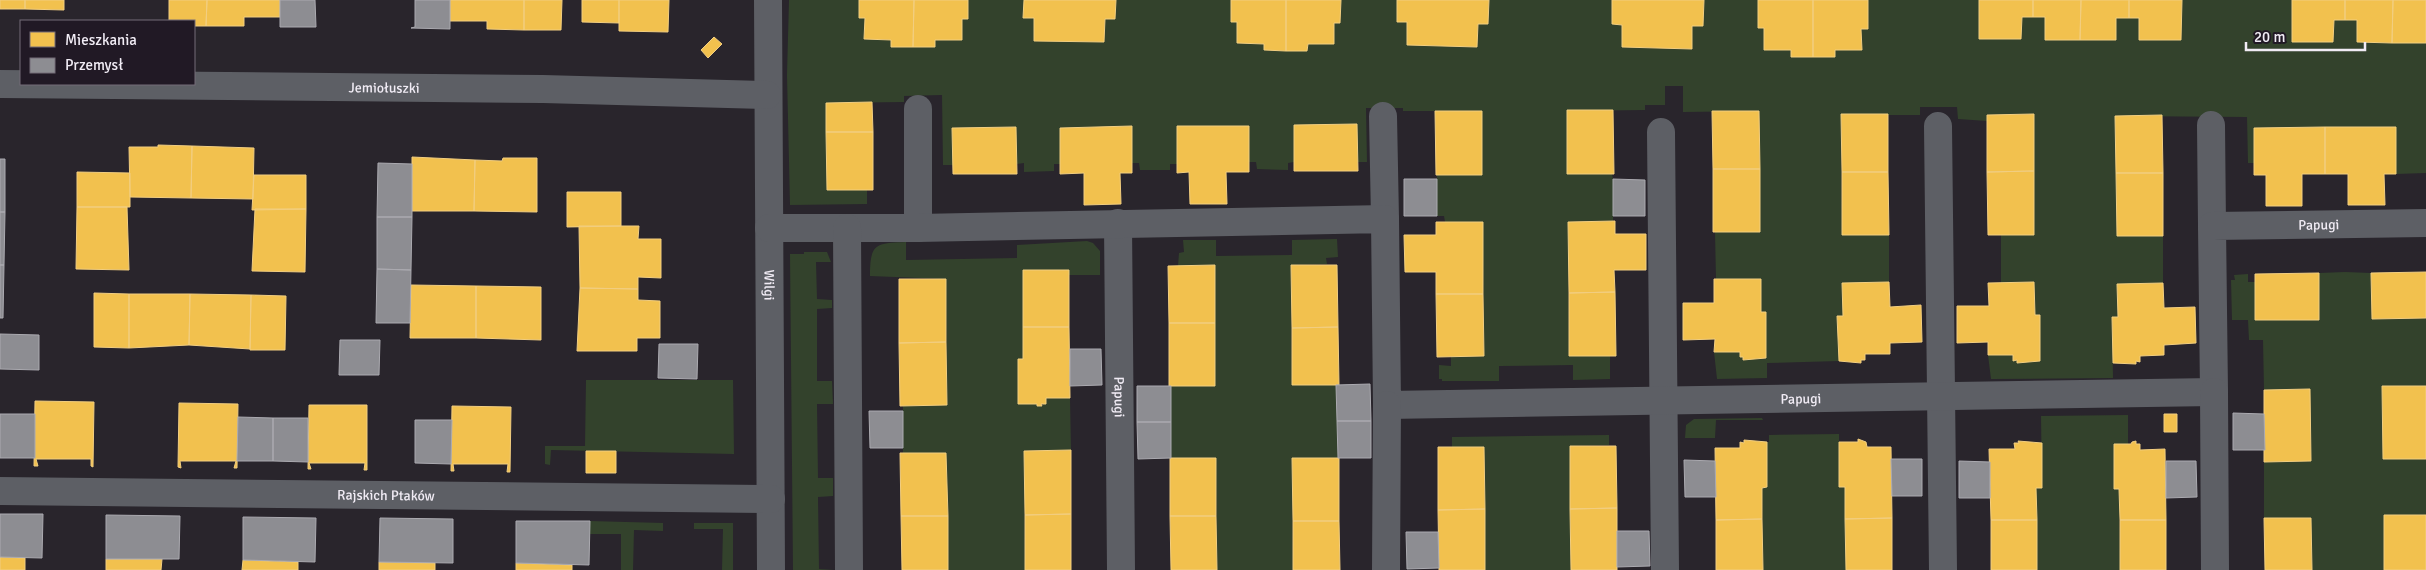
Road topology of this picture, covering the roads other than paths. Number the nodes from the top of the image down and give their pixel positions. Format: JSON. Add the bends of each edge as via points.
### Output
{"nodes":[{"id":1,"x":768,"y":0,"type":"edge"},
{"id":2,"x":0,"y":84,"type":"edge"},
{"id":3,"x":20,"y":84,"type":"edge"},
{"id":4,"x":107,"y":85,"type":"edge"},
{"id":5,"x":767,"y":95,"type":"junction"},
{"id":6,"x":918,"y":108,"type":"dead end"},
{"id":7,"x":1383,"y":116,"type":"dead end"},
{"id":8,"x":2211,"y":125,"type":"dead end"},
{"id":9,"x":1938,"y":126,"type":"dead end"},
{"id":10,"x":1661,"y":132,"type":"dead end"},
{"id":11,"x":1385,"y":220,"type":"junction"},
{"id":12,"x":1118,"y":223,"type":"junction"},
{"id":13,"x":2426,"y":223,"type":"edge"},
{"id":14,"x":2212,"y":226,"type":"junction"},
{"id":15,"x":769,"y":228,"type":"junction"},
{"id":16,"x":848,"y":228,"type":"junction"},
{"id":17,"x":918,"y":228,"type":"junction"},
{"id":18,"x":2214,"y":392,"type":"junction"},
{"id":19,"x":1940,"y":398,"type":"junction"},
{"id":20,"x":1663,"y":400,"type":"junction"},
{"id":21,"x":1387,"y":405,"type":"junction"},
{"id":22,"x":0,"y":490,"type":"edge"},
{"id":23,"x":771,"y":500,"type":"junction"},
{"id":24,"x":771,"y":570,"type":"edge"},
{"id":25,"x":849,"y":570,"type":"edge"},
{"id":26,"x":1121,"y":570,"type":"edge"},
{"id":27,"x":1386,"y":570,"type":"edge"},
{"id":28,"x":1665,"y":570,"type":"edge"},
{"id":29,"x":1943,"y":570,"type":"edge"},
{"id":30,"x":2215,"y":570,"type":"edge"}],
"edges":[{"from":1,"to":5,"type":"street","name":"Wilgi"},
{"from":2,"to":3,"type":"street","name":"Jemiołuszki"},
{"from":4,"to":5,"type":"street","name":"Jemiołuszki"},
{"from":5,"to":15,"type":"street","name":"Wilgi"},
{"from":6,"to":17,"type":"street"},
{"from":7,"to":11,"type":"street"},
{"from":8,"to":14,"type":"street"},
{"from":9,"to":19,"type":"street"},
{"from":10,"to":20,"type":"street"},
{"from":11,"to":12,"type":"street"},
{"from":11,"to":21,"type":"street"},
{"from":12,"to":17,"type":"street"},
{"from":12,"to":26,"type":"street","name":"Papugi"},
{"from":13,"to":14,"type":"street","name":"Papugi"},
{"from":14,"to":18,"type":"street"},
{"from":15,"to":16,"type":"street"},
{"from":15,"to":23,"type":"street","name":"Wilgi"},
{"from":16,"to":17,"type":"street"},
{"from":16,"to":25,"type":"street"},
{"from":18,"to":19,"type":"street","name":"Papugi"},
{"from":18,"to":30,"type":"street"},
{"from":19,"to":20,"type":"street","name":"Papugi"},
{"from":19,"to":29,"type":"street"},
{"from":20,"to":21,"type":"street","name":"Papugi"},
{"from":20,"to":28,"type":"street"},
{"from":21,"to":27,"type":"street"},
{"from":22,"to":23,"type":"street","name":"Rajskich Ptaków"},
{"from":23,"to":24,"type":"street","name":"Wilgi"}]}
